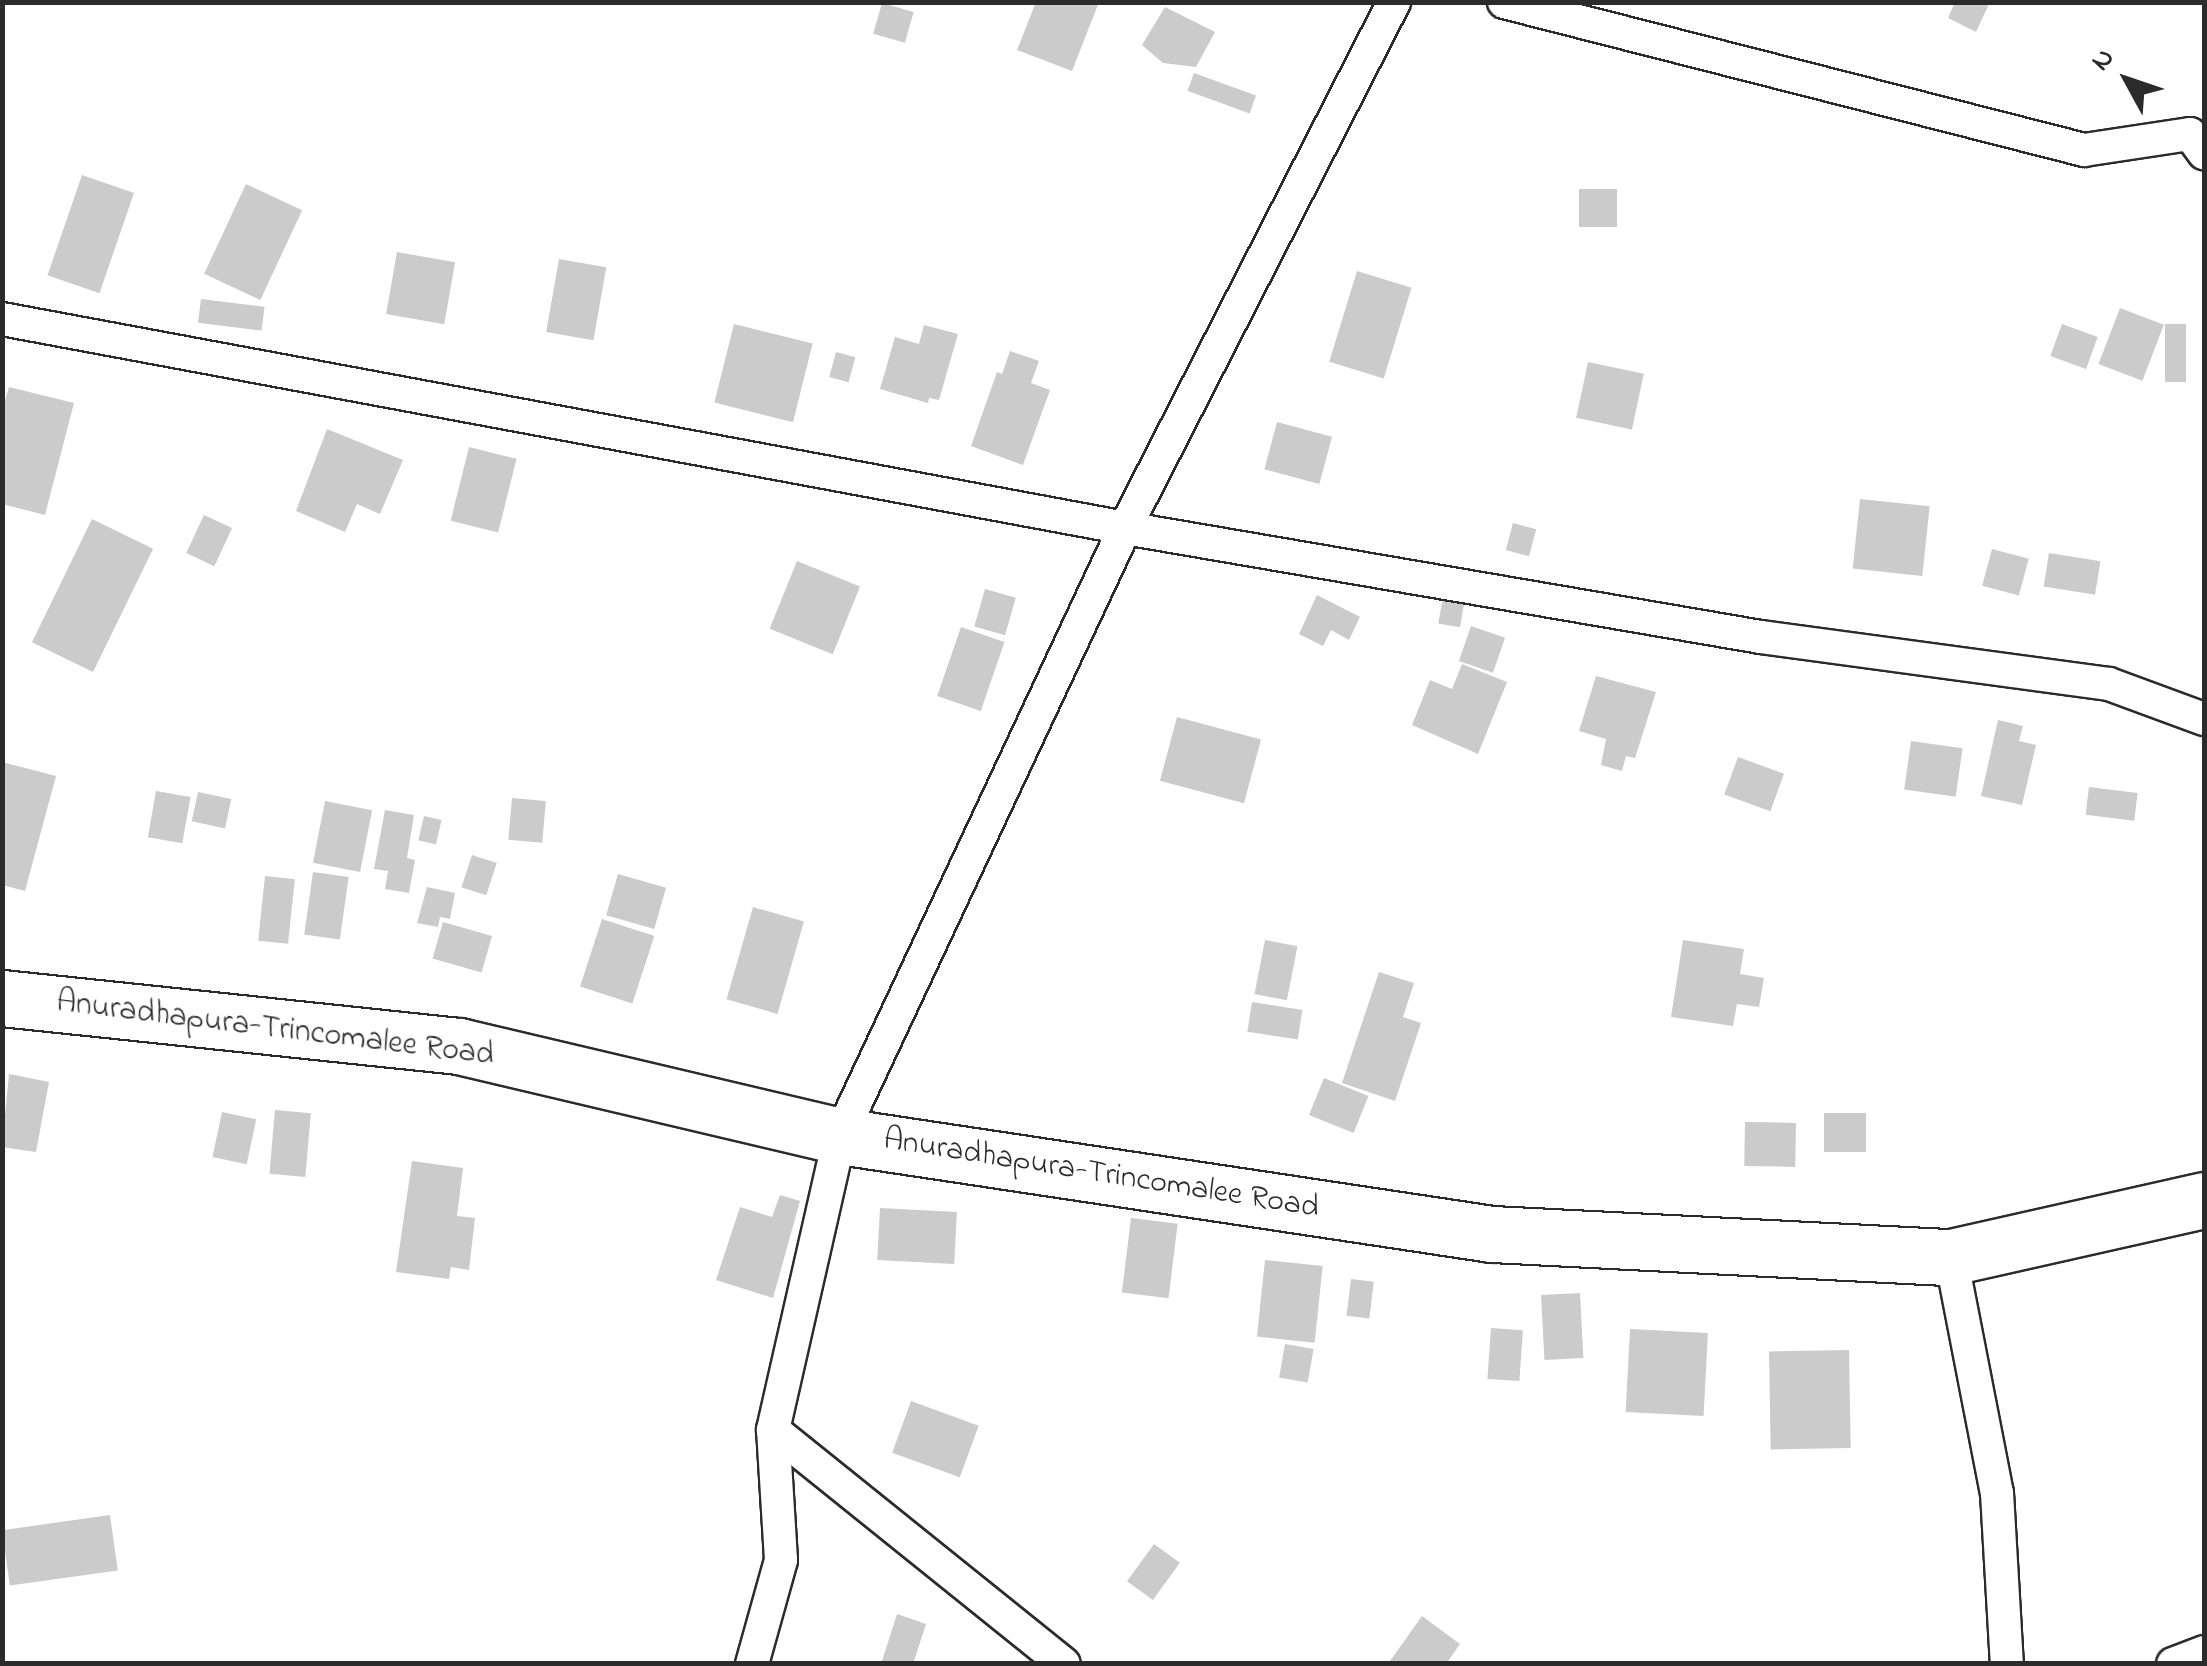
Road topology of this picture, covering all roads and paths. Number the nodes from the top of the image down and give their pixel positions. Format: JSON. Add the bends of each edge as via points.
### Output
{"nodes":[{"id":1,"x":1394,"y":2,"type":"edge"},
{"id":2,"x":1504,"y":2,"type":"edge"},
{"id":3,"x":2204,"y":154,"type":"edge"},
{"id":4,"x":2,"y":319,"type":"edge"},
{"id":5,"x":1126,"y":528,"type":"junction"},
{"id":6,"x":2204,"y":720,"type":"edge"},
{"id":7,"x":2,"y":998,"type":"edge"},
{"id":8,"x":840,"y":1136,"type":"junction"},
{"id":9,"x":2204,"y":1200,"type":"edge"},
{"id":10,"x":1951,"y":1257,"type":"junction"},
{"id":11,"x":773,"y":1430,"type":"junction"},
{"id":12,"x":2204,"y":1652,"type":"edge"},
{"id":13,"x":752,"y":1664,"type":"edge"},
{"id":14,"x":1064,"y":1664,"type":"edge"},
{"id":15,"x":2007,"y":1664,"type":"edge"},
{"id":16,"x":2173,"y":1664,"type":"edge"}],
"edges":[{"from":1,"to":5,"type":"street"},
{"from":2,"to":3,"type":"street","via":[[2084,150],[2190,134]]},
{"from":4,"to":5,"type":"street"},
{"from":5,"to":6,"type":"street","via":[[1761,637],[2109,684]]},
{"from":5,"to":8,"type":"street"},
{"from":7,"to":8,"type":"highway","name":"Anuradhapura-Trincomalee Road","via":[[459,1046]]},
{"from":8,"to":10,"type":"highway","name":"Anuradhapura-Trincomalee Road","via":[[1492,1234]]},
{"from":8,"to":11,"type":"street"},
{"from":9,"to":10,"type":"highway","name":"Anuradhapura-Trincomalee Road"},
{"from":10,"to":15,"type":"street","via":[[1997,1494]]},
{"from":11,"to":13,"type":"street","via":[[782,1560]]},
{"from":11,"to":14,"type":"street"},
{"from":12,"to":16,"type":"street"}]}
